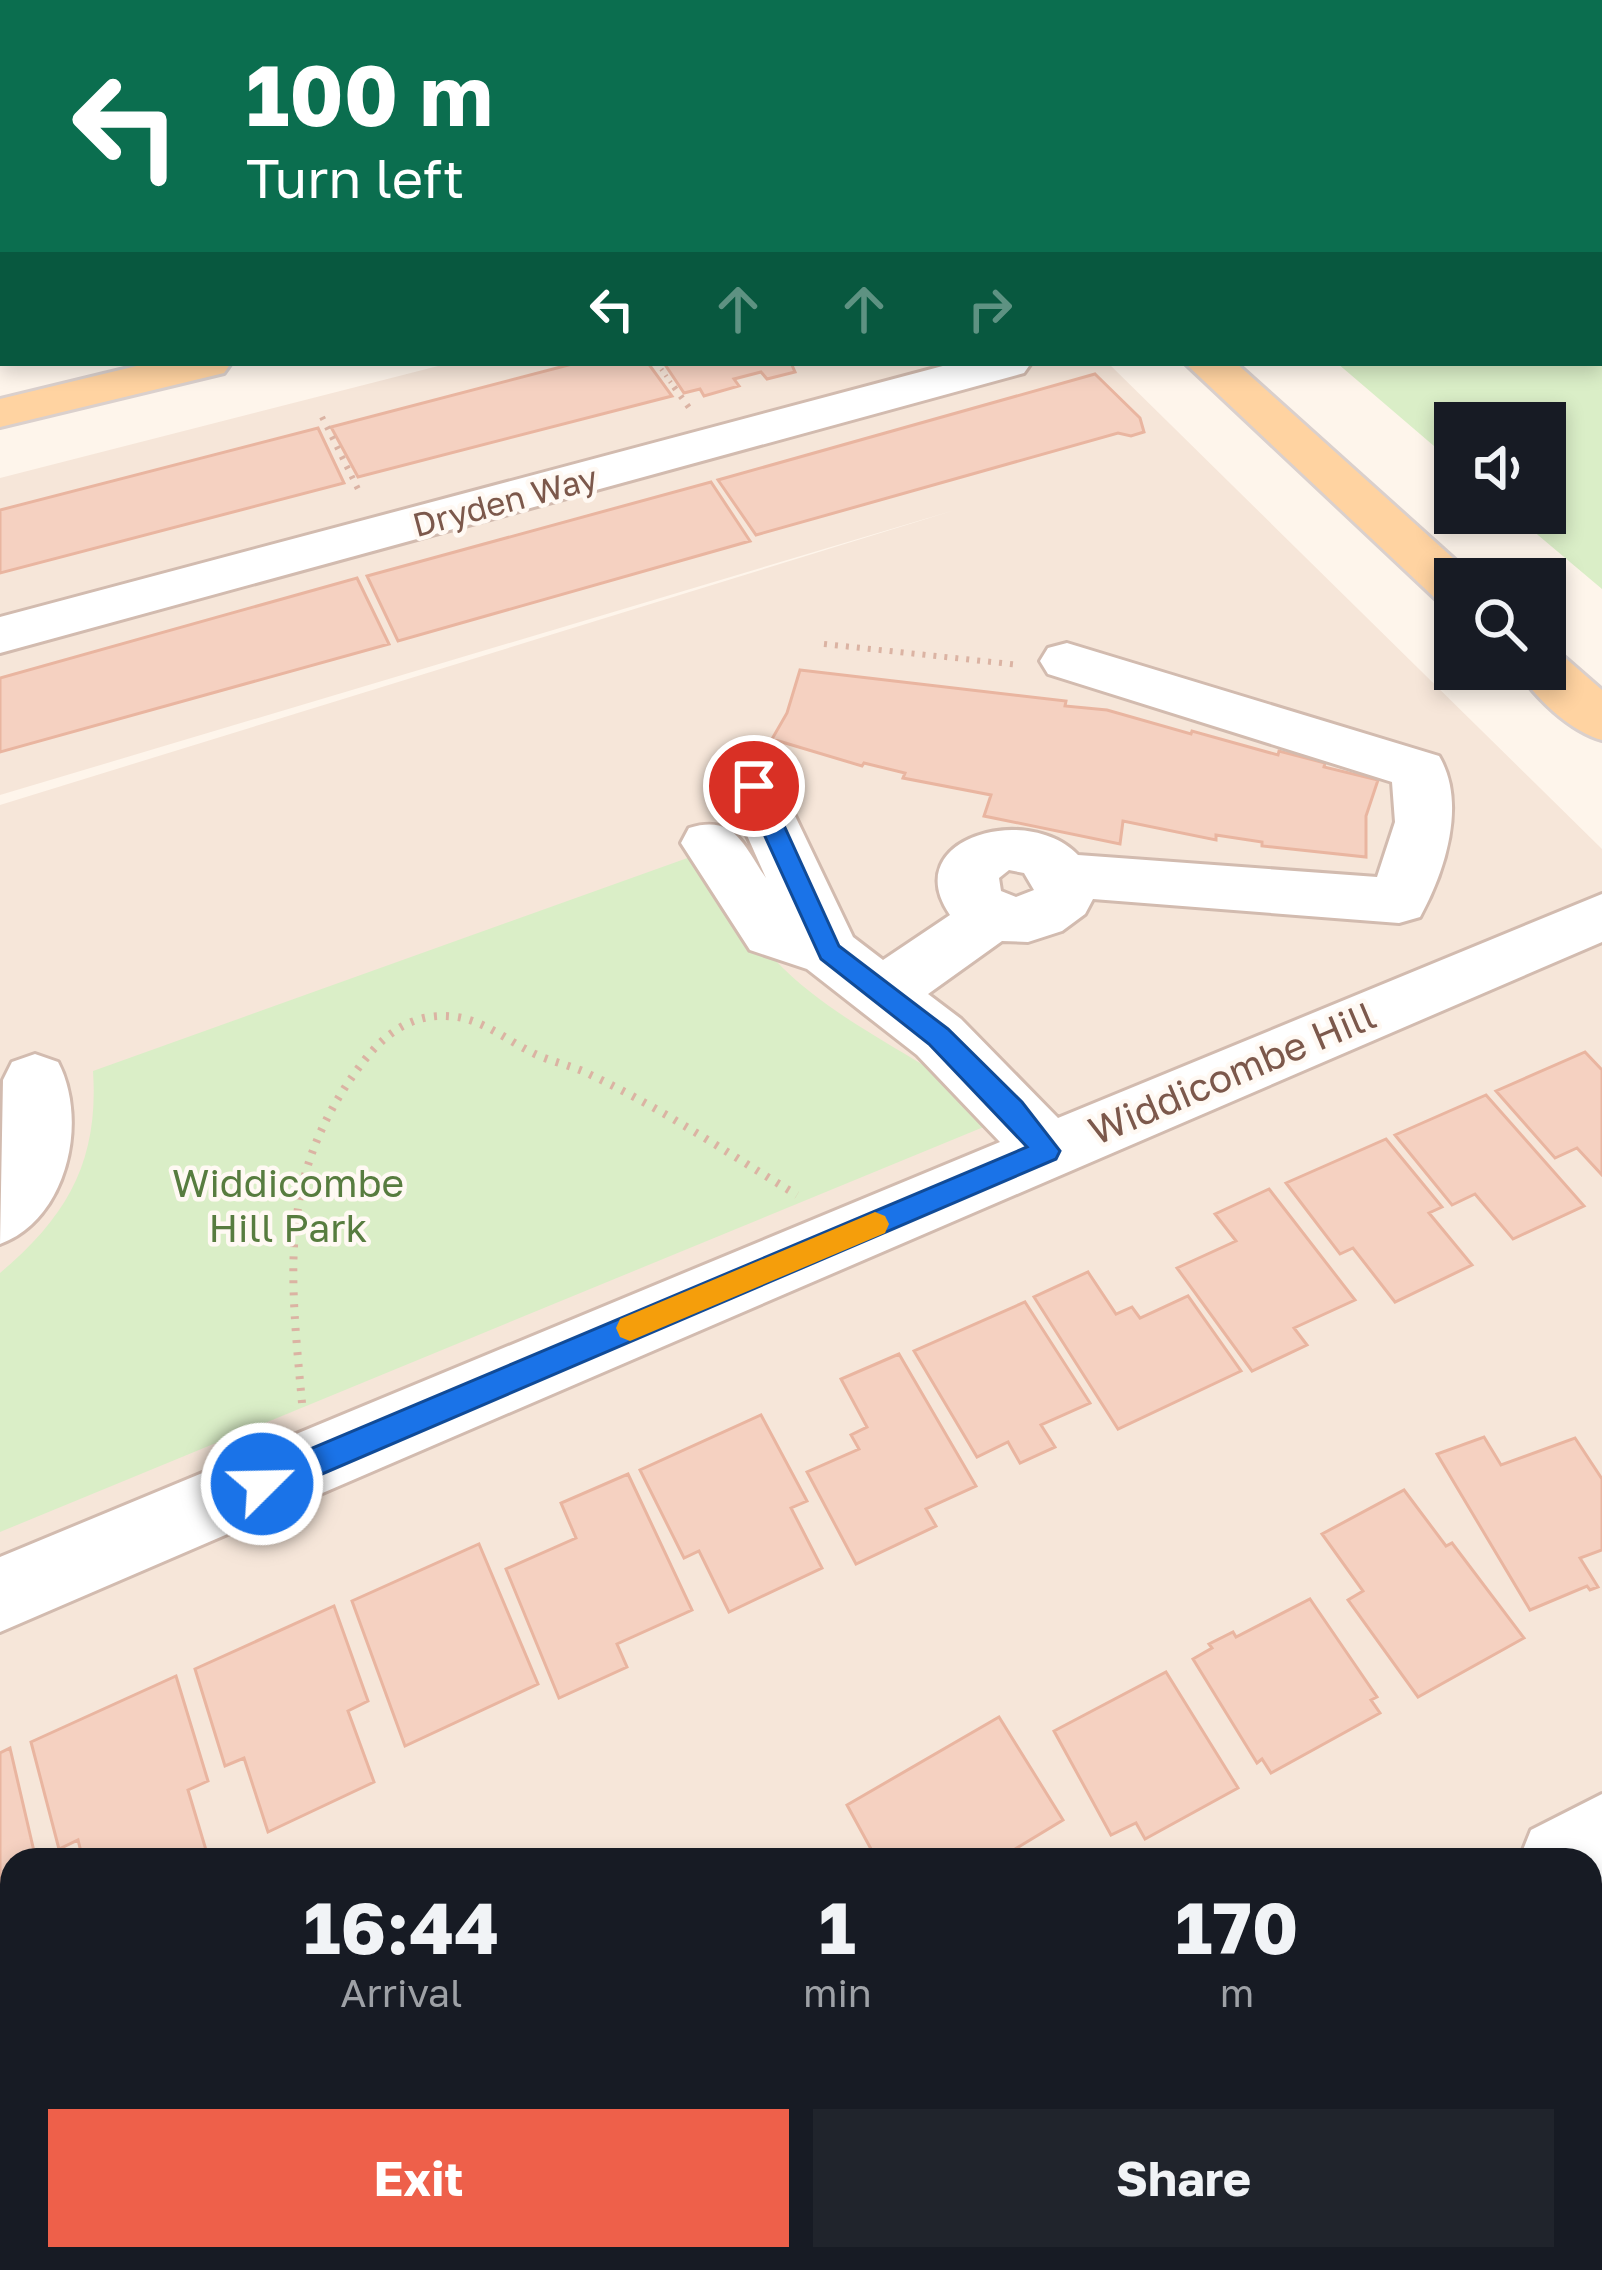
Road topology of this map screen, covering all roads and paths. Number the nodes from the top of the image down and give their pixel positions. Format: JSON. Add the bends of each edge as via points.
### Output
{"nodes":[{"id":1,"x":196,"y":366,"type":"edge"},
{"id":2,"x":997,"y":366,"type":"edge"},
{"id":3,"x":1211,"y":366,"type":"edge"},
{"id":4,"x":0,"y":413,"type":"edge"},
{"id":5,"x":322,"y":417,"type":"dead end"},
{"id":6,"x":381,"y":534,"type":"junction"},
{"id":7,"x":1434,"y":570,"type":"edge"},
{"id":8,"x":0,"y":635,"type":"edge"},
{"id":9,"x":824,"y":644,"type":"dead end"},
{"id":10,"x":1067,"y":661,"type":"joint"},
{"id":11,"x":1566,"y":689,"type":"edge"},
{"id":12,"x":1602,"y":721,"type":"edge"},
{"id":13,"x":754,"y":786,"type":"dead end"},
{"id":14,"x":710,"y":843,"type":"dead end"},
{"id":15,"x":1602,"y":916,"type":"edge"},
{"id":16,"x":830,"y":952,"type":"junction"},
{"id":17,"x":885,"y":991,"type":"junction"},
{"id":18,"x":35,"y":1080,"type":"dead end"},
{"id":19,"x":1046,"y":1151,"type":"junction"},
{"id":20,"x":801,"y":1197,"type":"dead end"},
{"id":21,"x":0,"y":1215,"type":"edge"},
{"id":22,"x":302,"y":1404,"type":"dead end"},
{"id":23,"x":0,"y":1595,"type":"edge"}],
"edges":[{"from":1,"to":4,"type":"main road"},
{"from":2,"to":6,"type":"street","name":"Dryden Way"},
{"from":3,"to":7,"type":"main road"},
{"from":5,"to":6,"type":"path"},
{"from":6,"to":8,"type":"street","name":"Dryden Way"},
{"from":9,"to":10,"type":"path","via":[[1013,665]]},
{"from":10,"to":17,"type":"street","via":[[1419,770],[1424,822],[1399,902],[1064,877],[1043,855],[992,851],[966,883],[992,916]]},
{"from":11,"to":12,"type":"main road"},
{"from":13,"to":16,"type":"street"},
{"from":14,"to":16,"type":"street","via":[[772,934]]},
{"from":15,"to":19,"type":"street","name":"Widdicombe Hill"},
{"from":16,"to":17,"type":"street"},
{"from":17,"to":19,"type":"street"},
{"from":18,"to":21,"type":"street","via":[[41,1118],[34,1159],[19,1200]]},
{"from":19,"to":23,"type":"street","name":"Widdicombe Hill"},
{"from":20,"to":22,"type":"path","via":[[586,1072],[477,1022],[421,1017],[398,1024],[327,1113],[309,1152],[295,1282]]}]}
